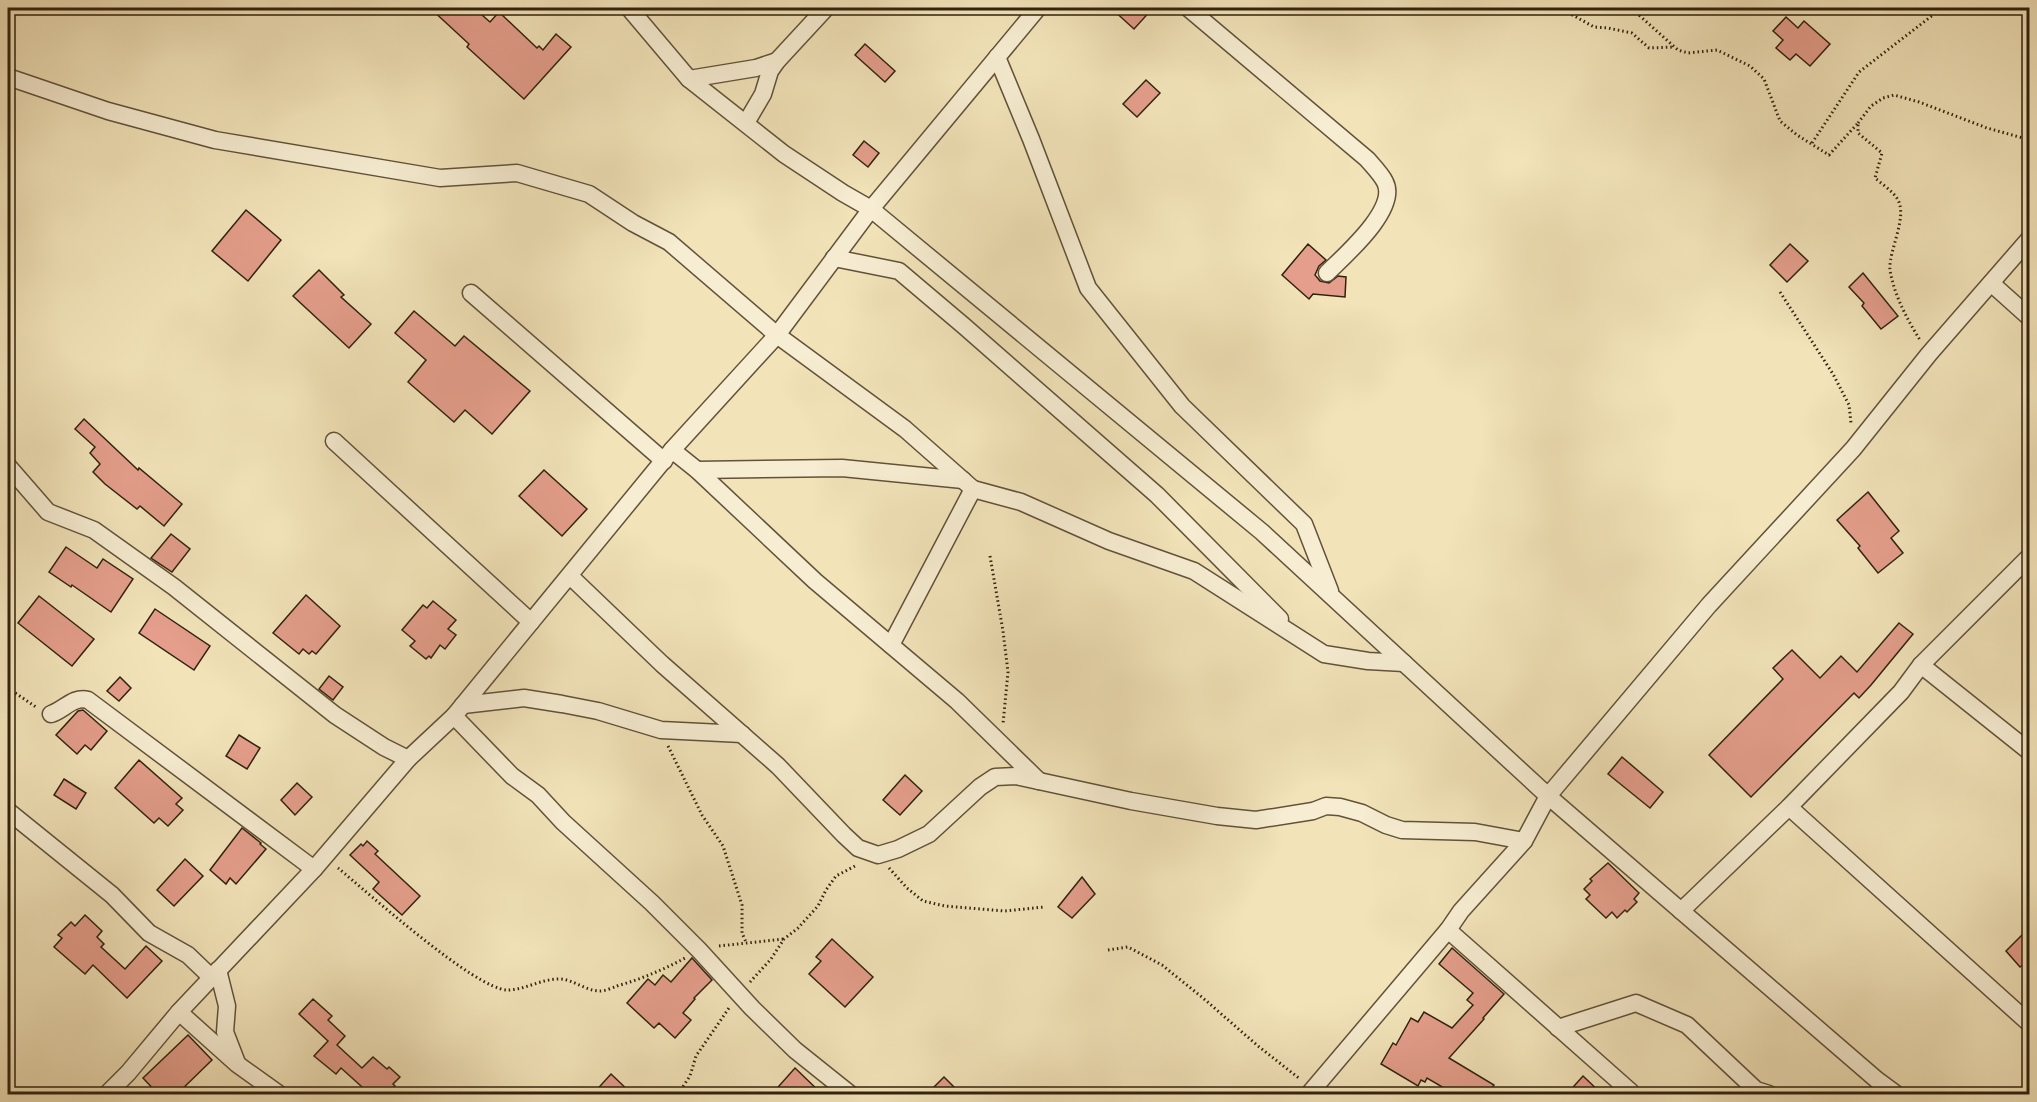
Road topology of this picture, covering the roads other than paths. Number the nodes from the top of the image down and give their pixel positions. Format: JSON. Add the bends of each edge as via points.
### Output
{"nodes":[{"id":1,"x":629,"y":8,"type":"edge"},
{"id":2,"x":826,"y":8,"type":"edge"},
{"id":3,"x":1038,"y":8,"type":"edge"},
{"id":4,"x":1188,"y":8,"type":"edge"},
{"id":5,"x":997,"y":57,"type":"junction"},
{"id":6,"x":777,"y":61,"type":"junction"},
{"id":7,"x":8,"y":77,"type":"edge"},
{"id":8,"x":689,"y":79,"type":"junction"},
{"id":9,"x":746,"y":123,"type":"junction"},
{"id":10,"x":871,"y":209,"type":"junction"},
{"id":11,"x":2030,"y":238,"type":"edge"},
{"id":12,"x":834,"y":258,"type":"junction"},
{"id":13,"x":1327,"y":273,"type":"dead end"},
{"id":14,"x":1991,"y":284,"type":"junction"},
{"id":15,"x":471,"y":294,"type":"dead end"},
{"id":16,"x":2030,"y":318,"type":"edge"},
{"id":17,"x":777,"y":334,"type":"junction"},
{"id":18,"x":334,"y":441,"type":"dead end"},
{"id":19,"x":668,"y":456,"type":"junction"},
{"id":20,"x":8,"y":466,"type":"edge"},
{"id":21,"x":697,"y":470,"type":"junction"},
{"id":22,"x":968,"y":484,"type":"junction"},
{"id":23,"x":2030,"y":556,"type":"edge"},
{"id":24,"x":570,"y":576,"type":"junction"},
{"id":25,"x":1332,"y":596,"type":"junction"},
{"id":26,"x":531,"y":622,"type":"junction"},
{"id":27,"x":1302,"y":641,"type":"junction"},
{"id":28,"x":891,"y":645,"type":"junction"},
{"id":29,"x":1404,"y":663,"type":"junction"},
{"id":30,"x":1921,"y":666,"type":"junction"},
{"id":31,"x":458,"y":711,"type":"junction"},
{"id":32,"x":51,"y":714,"type":"road end"},
{"id":33,"x":742,"y":734,"type":"junction"},
{"id":34,"x":2030,"y":752,"type":"edge"},
{"id":35,"x":408,"y":759,"type":"junction"},
{"id":36,"x":1040,"y":782,"type":"junction"},
{"id":37,"x":1548,"y":796,"type":"junction"},
{"id":38,"x":1789,"y":807,"type":"junction"},
{"id":39,"x":8,"y":811,"type":"edge"},
{"id":40,"x":1524,"y":841,"type":"junction"},
{"id":41,"x":319,"y":863,"type":"junction"},
{"id":42,"x":1681,"y":911,"type":"junction"},
{"id":43,"x":1448,"y":930,"type":"junction"},
{"id":44,"x":215,"y":974,"type":"junction"},
{"id":45,"x":179,"y":1012,"type":"junction"},
{"id":46,"x":2030,"y":1024,"type":"edge"},
{"id":47,"x":1558,"y":1028,"type":"junction"},
{"id":48,"x":237,"y":1064,"type":"junction"},
{"id":49,"x":1630,"y":1092,"type":"dead end"},
{"id":50,"x":1313,"y":1093,"type":"edge"},
{"id":51,"x":107,"y":1095,"type":"edge"},
{"id":52,"x":279,"y":1095,"type":"edge"},
{"id":53,"x":850,"y":1095,"type":"edge"},
{"id":54,"x":1769,"y":1095,"type":"edge"},
{"id":55,"x":1896,"y":1095,"type":"edge"}],
"edges":[{"from":1,"to":8,"type":"street"},
{"from":2,"to":6,"type":"street"},
{"from":3,"to":5,"type":"street"},
{"from":4,"to":13,"type":"street","via":[[1367,159],[1386,183],[1387,194],[1377,219]]},
{"from":5,"to":10,"type":"street"},
{"from":5,"to":25,"type":"street","via":[[1088,288],[1182,406],[1304,524]]},
{"from":6,"to":8,"type":"street"},
{"from":6,"to":9,"type":"street"},
{"from":7,"to":17,"type":"street","via":[[108,111],[215,140],[440,178],[517,173],[589,194],[669,242]]},
{"from":8,"to":9,"type":"street"},
{"from":9,"to":10,"type":"street","via":[[784,154]]},
{"from":10,"to":12,"type":"street"},
{"from":10,"to":25,"type":"street","via":[[1262,532]]},
{"from":11,"to":14,"type":"street"},
{"from":12,"to":17,"type":"street"},
{"from":12,"to":27,"type":"street","via":[[899,271],[1157,495]]},
{"from":14,"to":16,"type":"street"},
{"from":14,"to":37,"type":"street","via":[[1853,449],[1709,605]]},
{"from":15,"to":19,"type":"street"},
{"from":17,"to":19,"type":"street"},
{"from":17,"to":22,"type":"street","via":[[905,429]]},
{"from":18,"to":26,"type":"street"},
{"from":19,"to":21,"type":"street"},
{"from":19,"to":24,"type":"street"},
{"from":20,"to":35,"type":"street","via":[[48,512],[94,530],[174,587],[335,715]]},
{"from":21,"to":22,"type":"street","via":[[842,468]]},
{"from":21,"to":28,"type":"street","via":[[815,581]]},
{"from":22,"to":27,"type":"street","via":[[1194,571]]},
{"from":22,"to":28,"type":"street"},
{"from":23,"to":30,"type":"street"},
{"from":24,"to":26,"type":"street"},
{"from":24,"to":33,"type":"street"},
{"from":25,"to":29,"type":"street"},
{"from":26,"to":31,"type":"street"},
{"from":27,"to":29,"type":"street","via":[[1324,654]]},
{"from":28,"to":36,"type":"street","via":[[957,701]]},
{"from":29,"to":37,"type":"street"},
{"from":30,"to":34,"type":"street"},
{"from":30,"to":38,"type":"street","via":[[1901,692]]},
{"from":31,"to":33,"type":"street","via":[[524,698],[598,711],[661,730]]},
{"from":31,"to":35,"type":"street"},
{"from":31,"to":53,"type":"street","via":[[512,776],[538,795],[637,889],[795,1050]]},
{"from":32,"to":41,"type":"street","via":[[74,701],[88,700]]},
{"from":33,"to":36,"type":"street","via":[[851,842],[878,855],[929,834],[995,777],[1016,776]]},
{"from":35,"to":41,"type":"street"},
{"from":36,"to":40,"type":"street","via":[[1217,816],[1256,820],[1326,806],[1340,807],[1402,830],[1475,832]]},
{"from":37,"to":40,"type":"street"},
{"from":37,"to":42,"type":"street"},
{"from":38,"to":42,"type":"street"},
{"from":38,"to":46,"type":"street"},
{"from":39,"to":44,"type":"street","via":[[111,895],[148,933]]},
{"from":40,"to":43,"type":"street"},
{"from":41,"to":44,"type":"street"},
{"from":42,"to":55,"type":"street"},
{"from":43,"to":47,"type":"street"},
{"from":43,"to":50,"type":"street"},
{"from":44,"to":45,"type":"street"},
{"from":44,"to":48,"type":"street","via":[[226,1006],[225,1032]]},
{"from":45,"to":48,"type":"street"},
{"from":45,"to":51,"type":"street"},
{"from":47,"to":49,"type":"street"},
{"from":47,"to":54,"type":"street","via":[[1636,1003],[1687,1025],[1756,1090]]},
{"from":48,"to":52,"type":"street"}]}
